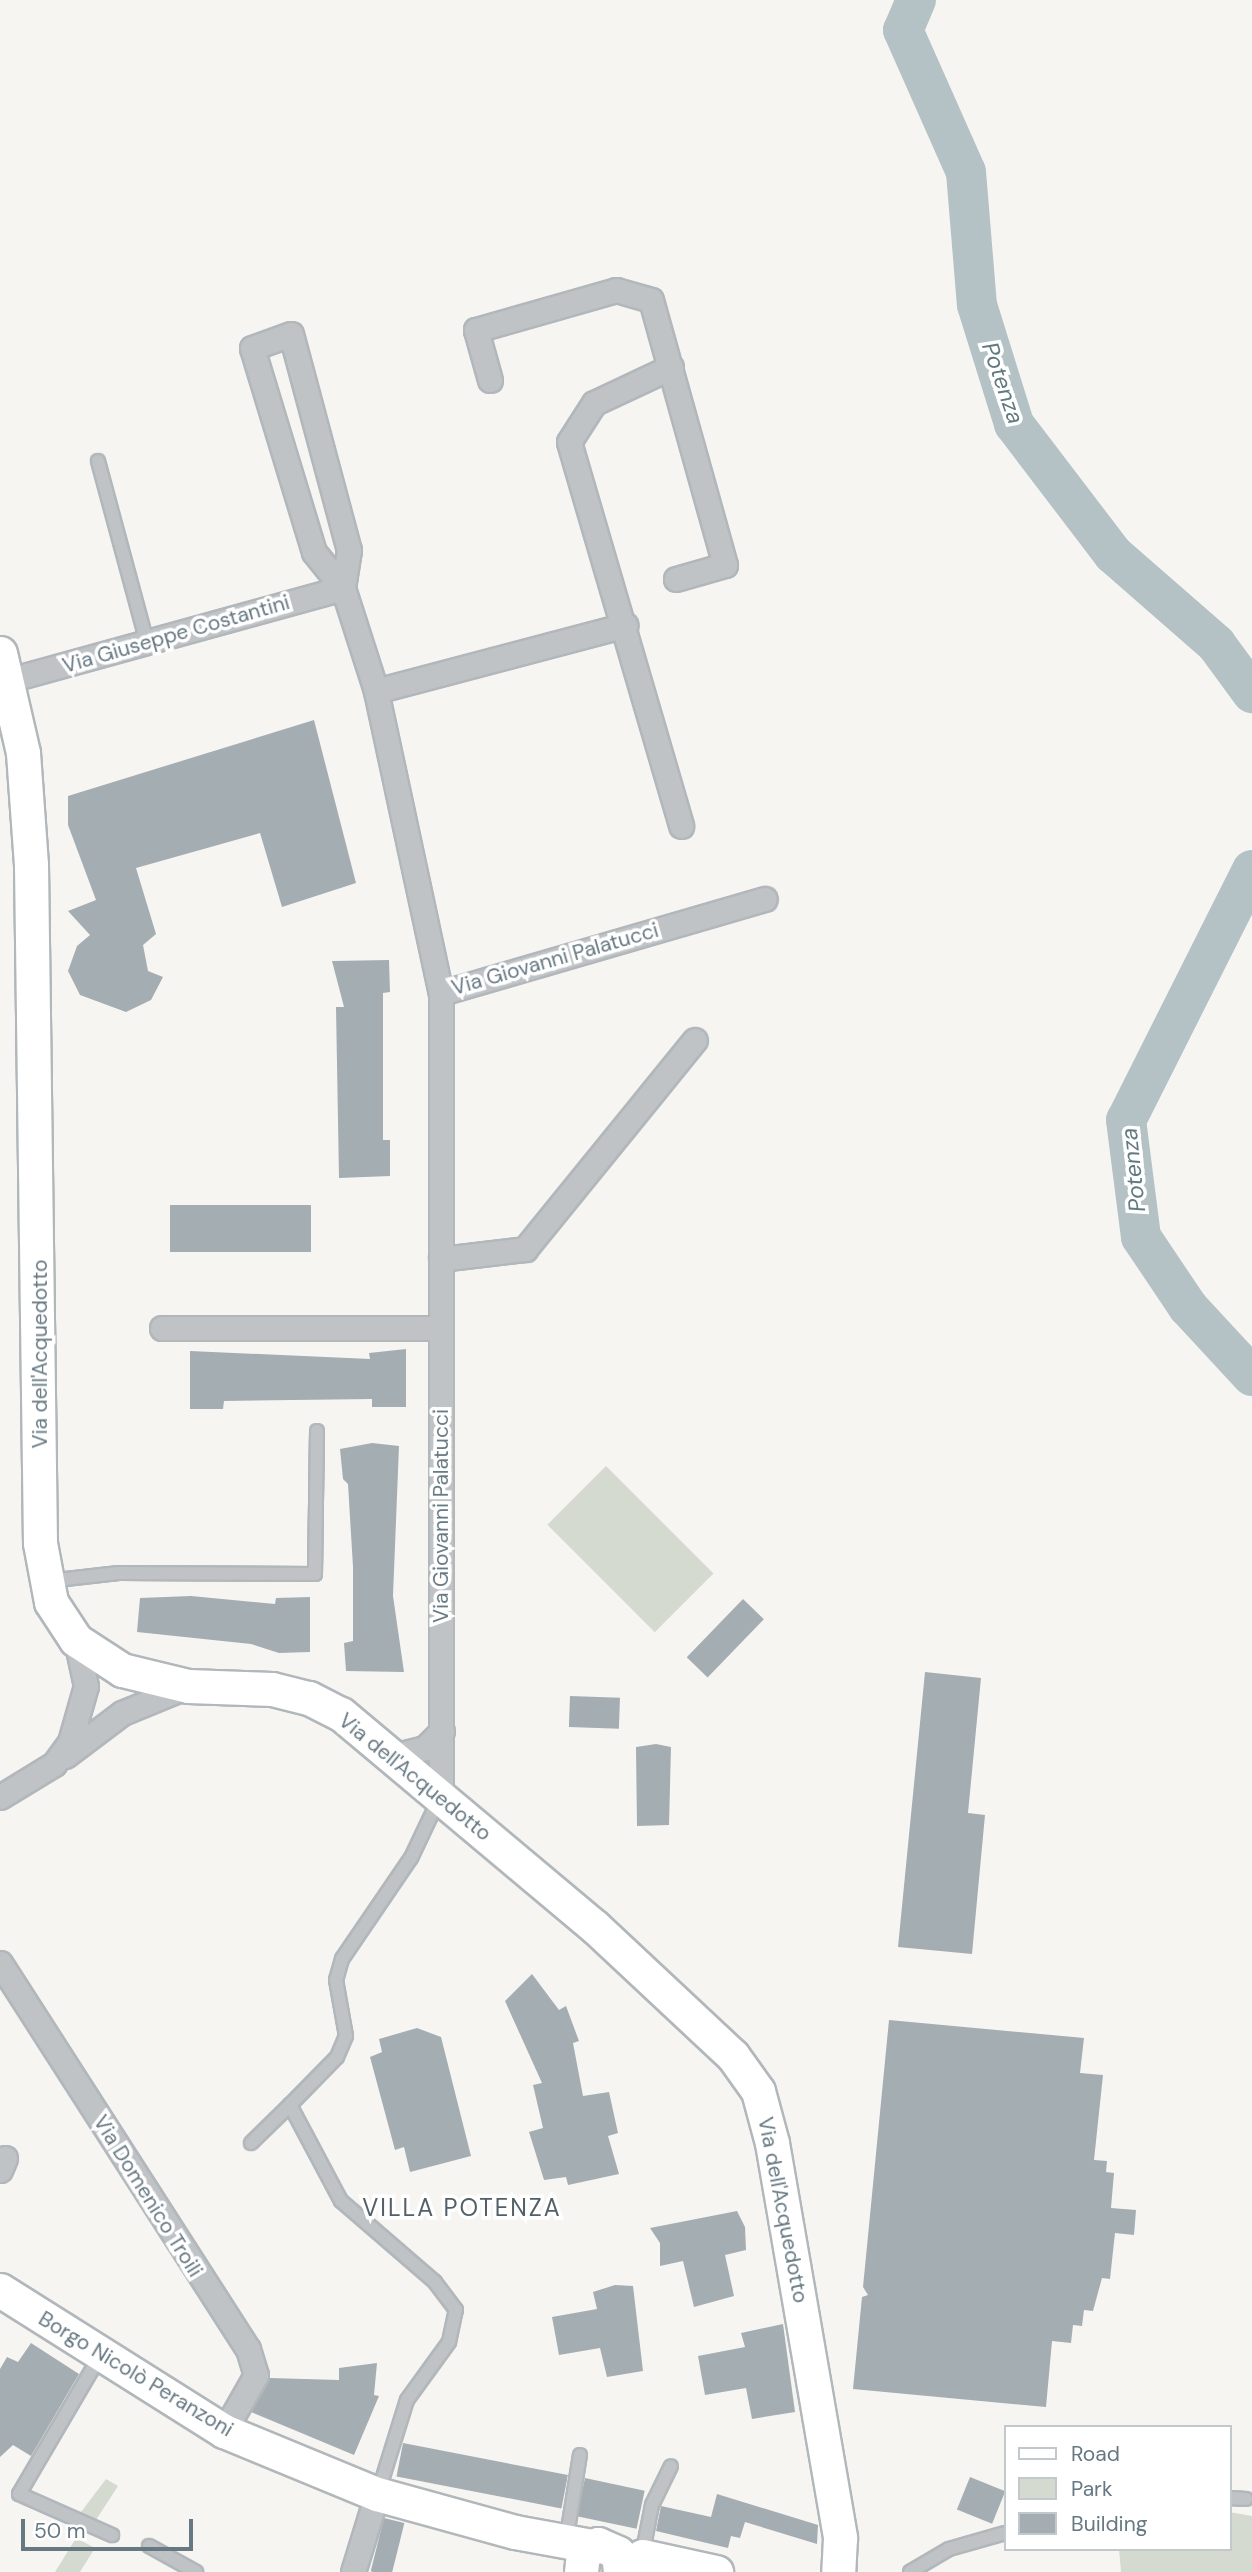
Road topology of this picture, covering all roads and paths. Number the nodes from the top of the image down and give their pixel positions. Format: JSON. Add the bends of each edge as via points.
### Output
{"nodes":[{"id":1,"x":671,"y":367,"type":"junction"},
{"id":2,"x":490,"y":380,"type":"dead end"},
{"id":3,"x":97,"y":461,"type":"dead end"},
{"id":4,"x":676,"y":579,"type":"dead end"},
{"id":5,"x":343,"y":587,"type":"junction"},
{"id":6,"x":625,"y":625,"type":"junction"},
{"id":7,"x":147,"y":643,"type":"junction"},
{"id":8,"x":4,"y":667,"type":"edge"},
{"id":9,"x":376,"y":691,"type":"junction"},
{"id":10,"x":681,"y":826,"type":"dead end"},
{"id":11,"x":765,"y":899,"type":"dead end"},
{"id":12,"x":440,"y":993,"type":"junction"},
{"id":13,"x":695,"y":1040,"type":"dead end"},
{"id":14,"x":441,"y":1259,"type":"junction"},
{"id":15,"x":162,"y":1328,"type":"dead end"},
{"id":16,"x":441,"y":1328,"type":"junction"},
{"id":17,"x":317,"y":1431,"type":"dead end"},
{"id":18,"x":48,"y":1581,"type":"junction"},
{"id":19,"x":76,"y":1640,"type":"junction"},
{"id":20,"x":187,"y":1686,"type":"junction"},
{"id":21,"x":442,"y":1731,"type":"junction"},
{"id":22,"x":393,"y":1756,"type":"junction"},
{"id":23,"x":54,"y":1764,"type":"junction"},
{"id":24,"x":441,"y":1796,"type":"junction"},
{"id":25,"x":0,"y":1797,"type":"edge"},
{"id":26,"x":0,"y":1963,"type":"edge"},
{"id":27,"x":290,"y":2105,"type":"junction"},
{"id":28,"x":251,"y":2143,"type":"dead end"},
{"id":29,"x":0,"y":2290,"type":"edge"},
{"id":30,"x":102,"y":2353,"type":"junction"},
{"id":31,"x":224,"y":2431,"type":"junction"},
{"id":32,"x":580,"y":2455,"type":"dead end"},
{"id":33,"x":671,"y":2466,"type":"dead end"},
{"id":34,"x":377,"y":2494,"type":"junction"},
{"id":35,"x":1231,"y":2498,"type":"edge"},
{"id":36,"x":1246,"y":2499,"type":"dead end"},
{"id":37,"x":1004,"y":2533,"type":"edge"},
{"id":38,"x":112,"y":2535,"type":"dead end"},
{"id":39,"x":149,"y":2546,"type":"dead end"},
{"id":40,"x":600,"y":2558,"type":"edge"},
{"id":41,"x":196,"y":2572,"type":"edge"},
{"id":42,"x":353,"y":2572,"type":"edge"},
{"id":43,"x":716,"y":2572,"type":"edge"},
{"id":44,"x":838,"y":2572,"type":"edge"},
{"id":45,"x":910,"y":2572,"type":"edge"}],
"edges":[{"from":1,"to":2,"type":"street","via":[[652,300],[617,290],[476,330]]},
{"from":1,"to":4,"type":"street","via":[[725,565]]},
{"from":1,"to":6,"type":"street","via":[[594,403],[569,442]]},
{"from":3,"to":7,"type":"lane"},
{"from":5,"to":5,"type":"street","via":[[314,552],[252,348],[291,334],[349,550]]},
{"from":5,"to":7,"type":"street","name":"Via Giuseppe Costantini"},
{"from":5,"to":9,"type":"street"},
{"from":6,"to":9,"type":"street"},
{"from":6,"to":10,"type":"street"},
{"from":7,"to":8,"type":"street","name":"Via Giuseppe Costantini"},
{"from":8,"to":18,"type":"street","name":"Via dell'Acquedotto","via":[[23,753],[31,865],[40,1543]]},
{"from":9,"to":12,"type":"street"},
{"from":11,"to":12,"type":"street","name":"Via Giovanni Palatucci"},
{"from":12,"to":14,"type":"street","name":"Via Giovanni Palatucci"},
{"from":13,"to":14,"type":"street","via":[[525,1249]]},
{"from":14,"to":16,"type":"street","name":"Via Giovanni Palatucci"},
{"from":15,"to":16,"type":"street"},
{"from":16,"to":21,"type":"street","name":"Via Giovanni Palatucci"},
{"from":17,"to":18,"type":"lane","via":[[315,1574],[119,1573]]},
{"from":18,"to":19,"type":"street","name":"Via dell'Acquedotto","via":[[51,1602]]},
{"from":19,"to":20,"type":"street","name":"Via dell'Acquedotto","via":[[122,1670]]},
{"from":19,"to":23,"type":"street","via":[[86,1685],[70,1742]]},
{"from":20,"to":22,"type":"street","name":"Via dell'Acquedotto","via":[[272,1689],[309,1698],[341,1714]]},
{"from":20,"to":23,"type":"street","via":[[122,1713]]},
{"from":21,"to":22,"type":"street","via":[[425,1748]]},
{"from":21,"to":24,"type":"street","name":"Via Giovanni Palatucci"},
{"from":22,"to":24,"type":"street","name":"Via dell'Acquedotto"},
{"from":23,"to":25,"type":"street"},
{"from":24,"to":27,"type":"lane","via":[[411,1858],[342,1959],[336,1980],[346,2036],[337,2057]]},
{"from":24,"to":44,"type":"street","name":"Via dell'Acquedotto","via":[[690,2012],[758,2091],[804,2318],[840,2538]]},
{"from":26,"to":31,"type":"street","name":"Via Domenico Troili","via":[[248,2349],[256,2375]]},
{"from":27,"to":28,"type":"lane"},
{"from":27,"to":34,"type":"lane","via":[[341,2201],[435,2282],[456,2310],[449,2342],[407,2400]]},
{"from":29,"to":30,"type":"street","name":"Borgo Nicolò Peranzoni"},
{"from":30,"to":31,"type":"street","name":"Borgo Nicolò Peranzoni"},
{"from":30,"to":38,"type":"lane","via":[[19,2494]]},
{"from":31,"to":34,"type":"street","name":"Borgo Nicolò Peranzoni"},
{"from":32,"to":40,"type":"lane"},
{"from":33,"to":40,"type":"lane","via":[[652,2505]]},
{"from":34,"to":40,"type":"street","name":"Borgo Nicolò Peranzoni"},
{"from":34,"to":42,"type":"street"},
{"from":35,"to":36,"type":"lane"},
{"from":37,"to":45,"type":"lane","via":[[949,2549]]},
{"from":39,"to":41,"type":"lane"},
{"from":40,"to":43,"type":"street","name":"Borgo Nicolò Peranzoni"}]}
